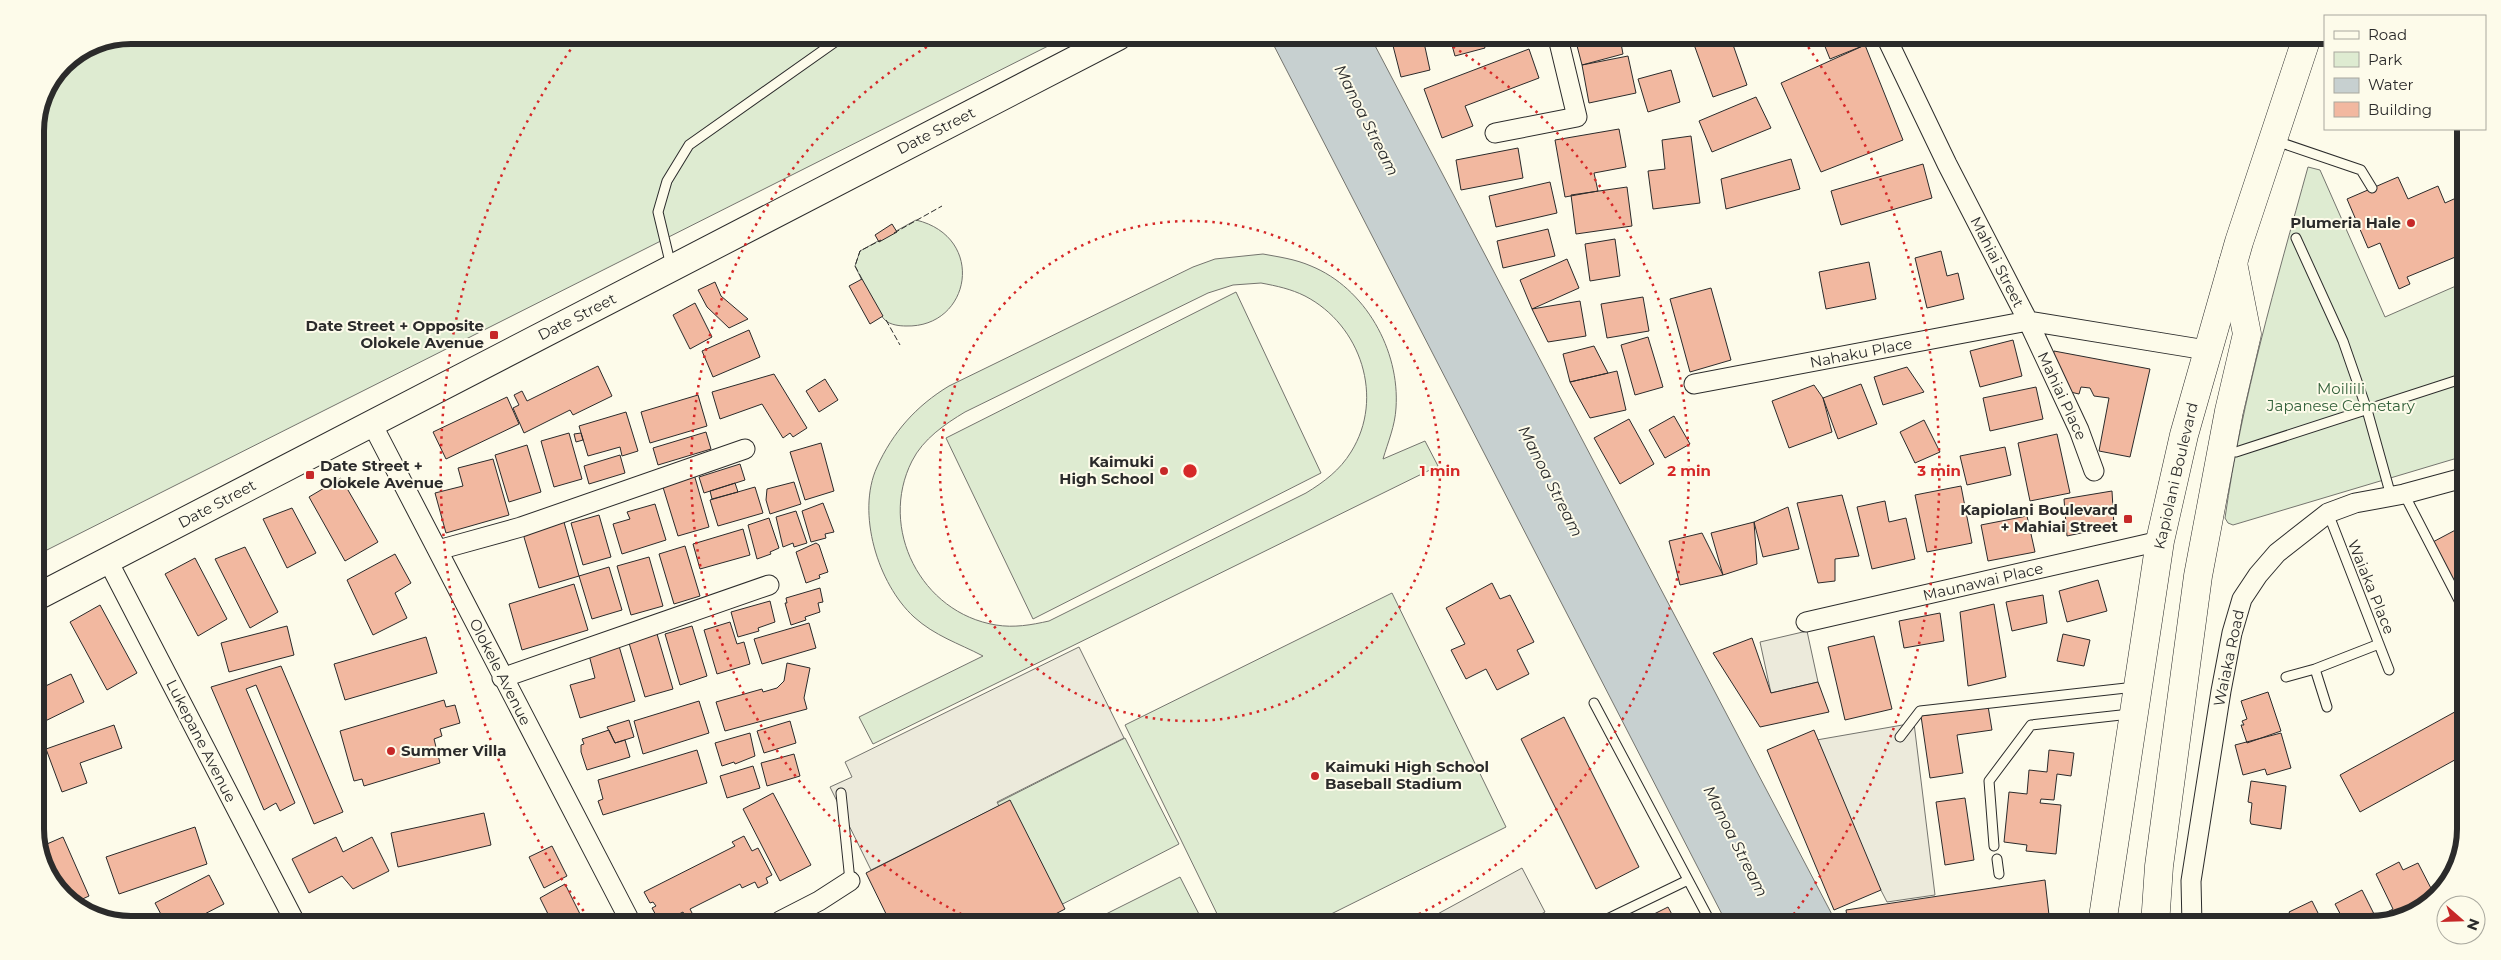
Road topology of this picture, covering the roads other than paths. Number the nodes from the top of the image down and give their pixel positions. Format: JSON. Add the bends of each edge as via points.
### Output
{"nodes":[{"id":1,"x":832,"y":44,"type":"edge"},
{"id":2,"x":1104,"y":44,"type":"edge"},
{"id":3,"x":1559,"y":44,"type":"edge"},
{"id":4,"x":1889,"y":44,"type":"edge"},
{"id":5,"x":2305,"y":44,"type":"edge"},
{"id":6,"x":1495,"y":133,"type":"dead end"},
{"id":7,"x":2273,"y":140,"type":"junction"},
{"id":8,"x":2372,"y":188,"type":"dead end"},
{"id":9,"x":2296,"y":238,"type":"dead end"},
{"id":10,"x":2233,"y":264,"type":"junction"},
{"id":11,"x":672,"y":268,"type":"junction"},
{"id":12,"x":2028,"y":321,"type":"junction"},
{"id":13,"x":2206,"y":350,"type":"junction"},
{"id":14,"x":2457,"y":380,"type":"edge"},
{"id":15,"x":1694,"y":384,"type":"dead end"},
{"id":16,"x":2367,"y":410,"type":"junction"},
{"id":17,"x":371,"y":422,"type":"junction"},
{"id":18,"x":745,"y":450,"type":"dead end"},
{"id":19,"x":2236,"y":452,"type":"dead end"},
{"id":20,"x":2094,"y":471,"type":"dead end"},
{"id":21,"x":2457,"y":480,"type":"edge"},
{"id":22,"x":2398,"y":495,"type":"junction"},
{"id":23,"x":2328,"y":513,"type":"junction"},
{"id":24,"x":2160,"y":541,"type":"junction"},
{"id":25,"x":438,"y":550,"type":"junction"},
{"id":26,"x":108,"y":561,"type":"junction"},
{"id":27,"x":769,"y":585,"type":"dead end"},
{"id":28,"x":44,"y":593,"type":"edge"},
{"id":29,"x":2457,"y":599,"type":"edge"},
{"id":30,"x":1806,"y":622,"type":"dead end"},
{"id":31,"x":2379,"y":644,"type":"junction"},
{"id":32,"x":2315,"y":669,"type":"junction"},
{"id":33,"x":2389,"y":670,"type":"dead end"},
{"id":34,"x":2286,"y":677,"type":"dead end"},
{"id":35,"x":502,"y":678,"type":"junction"},
{"id":36,"x":2138,"y":687,"type":"junction"},
{"id":37,"x":1594,"y":703,"type":"dead end"},
{"id":38,"x":2327,"y":707,"type":"dead end"},
{"id":39,"x":2135,"y":713,"type":"junction"},
{"id":40,"x":1900,"y":737,"type":"dead end"},
{"id":41,"x":841,"y":793,"type":"dead end"},
{"id":42,"x":1994,"y":846,"type":"dead end"},
{"id":43,"x":1997,"y":859,"type":"dead end"},
{"id":44,"x":1999,"y":874,"type":"dead end"},
{"id":45,"x":1688,"y":880,"type":"junction"},
{"id":46,"x":850,"y":881,"type":"joint"},
{"id":47,"x":292,"y":916,"type":"edge"},
{"id":48,"x":627,"y":916,"type":"edge"},
{"id":49,"x":790,"y":916,"type":"edge"},
{"id":50,"x":1613,"y":916,"type":"edge"},
{"id":51,"x":1707,"y":916,"type":"edge"},
{"id":52,"x":2103,"y":916,"type":"edge"},
{"id":53,"x":2156,"y":916,"type":"edge"},
{"id":54,"x":2192,"y":916,"type":"edge"}],
"edges":[{"from":1,"to":11,"type":"lane","via":[[689,145],[667,181],[658,212]]},
{"from":2,"to":11,"type":"street","name":"Date Street"},
{"from":3,"to":6,"type":"street","via":[[1576,117]]},
{"from":4,"to":12,"type":"street","name":"Mahiai Street"},
{"from":5,"to":7,"type":"main road","name":"Kapiolani Boulevard"},
{"from":7,"to":8,"type":"lane","via":[[2360,170]]},
{"from":7,"to":10,"type":"main road","name":"Kapiolani Boulevard"},
{"from":9,"to":16,"type":"lane","via":[[2343,342]]},
{"from":10,"to":13,"type":"main road","name":"Kapiolani Boulevard"},
{"from":10,"to":53,"type":"main road","via":[[2247,334],[2198,576],[2159,866]]},
{"from":11,"to":17,"type":"street","name":"Date Street"},
{"from":12,"to":13,"type":"street","name":"Mahiai Street"},
{"from":12,"to":15,"type":"street","name":"Nahaku Place"},
{"from":12,"to":20,"type":"street","name":"Mahiai Place","via":[[2079,430]]},
{"from":13,"to":24,"type":"main road","name":"Kapiolani Boulevard"},
{"from":14,"to":16,"type":"lane"},
{"from":16,"to":19,"type":"lane"},
{"from":16,"to":22,"type":"lane"},
{"from":17,"to":25,"type":"street","name":"Olokele Avenue"},
{"from":17,"to":26,"type":"street","name":"Date Street"},
{"from":18,"to":25,"type":"street","via":[[521,527]]},
{"from":21,"to":22,"type":"street","name":"Waiaka Road"},
{"from":22,"to":23,"type":"street","name":"Waiaka Road","via":[[2355,503]]},
{"from":22,"to":29,"type":"lane"},
{"from":23,"to":31,"type":"lane","name":"Waiaka Place"},
{"from":23,"to":54,"type":"street","name":"Waiaka Road","via":[[2277,553],[2242,599],[2221,691],[2191,881]]},
{"from":24,"to":30,"type":"street","name":"Maunawai Place"},
{"from":24,"to":36,"type":"main road","name":"Kapiolani Boulevard"},
{"from":25,"to":35,"type":"street","name":"Olokele Avenue"},
{"from":26,"to":28,"type":"street","name":"Date Street"},
{"from":26,"to":47,"type":"street","name":"Lukepane Avenue"},
{"from":27,"to":35,"type":"street"},
{"from":31,"to":32,"type":"lane"},
{"from":31,"to":33,"type":"lane","name":"Waiaka Place"},
{"from":32,"to":34,"type":"lane"},
{"from":32,"to":38,"type":"lane"},
{"from":35,"to":48,"type":"street","name":"Olokele Avenue"},
{"from":36,"to":39,"type":"main road","name":"Kapiolani Boulevard"},
{"from":36,"to":40,"type":"lane","via":[[1920,711]]},
{"from":37,"to":45,"type":"lane"},
{"from":39,"to":42,"type":"lane","via":[[2031,725],[1989,781]]},
{"from":39,"to":52,"type":"main road","name":"Kapiolani Boulevard"},
{"from":41,"to":46,"type":"lane"},
{"from":43,"to":44,"type":"lane"},
{"from":45,"to":50,"type":"lane"},
{"from":45,"to":51,"type":"lane"},
{"from":46,"to":49,"type":"street"}]}
